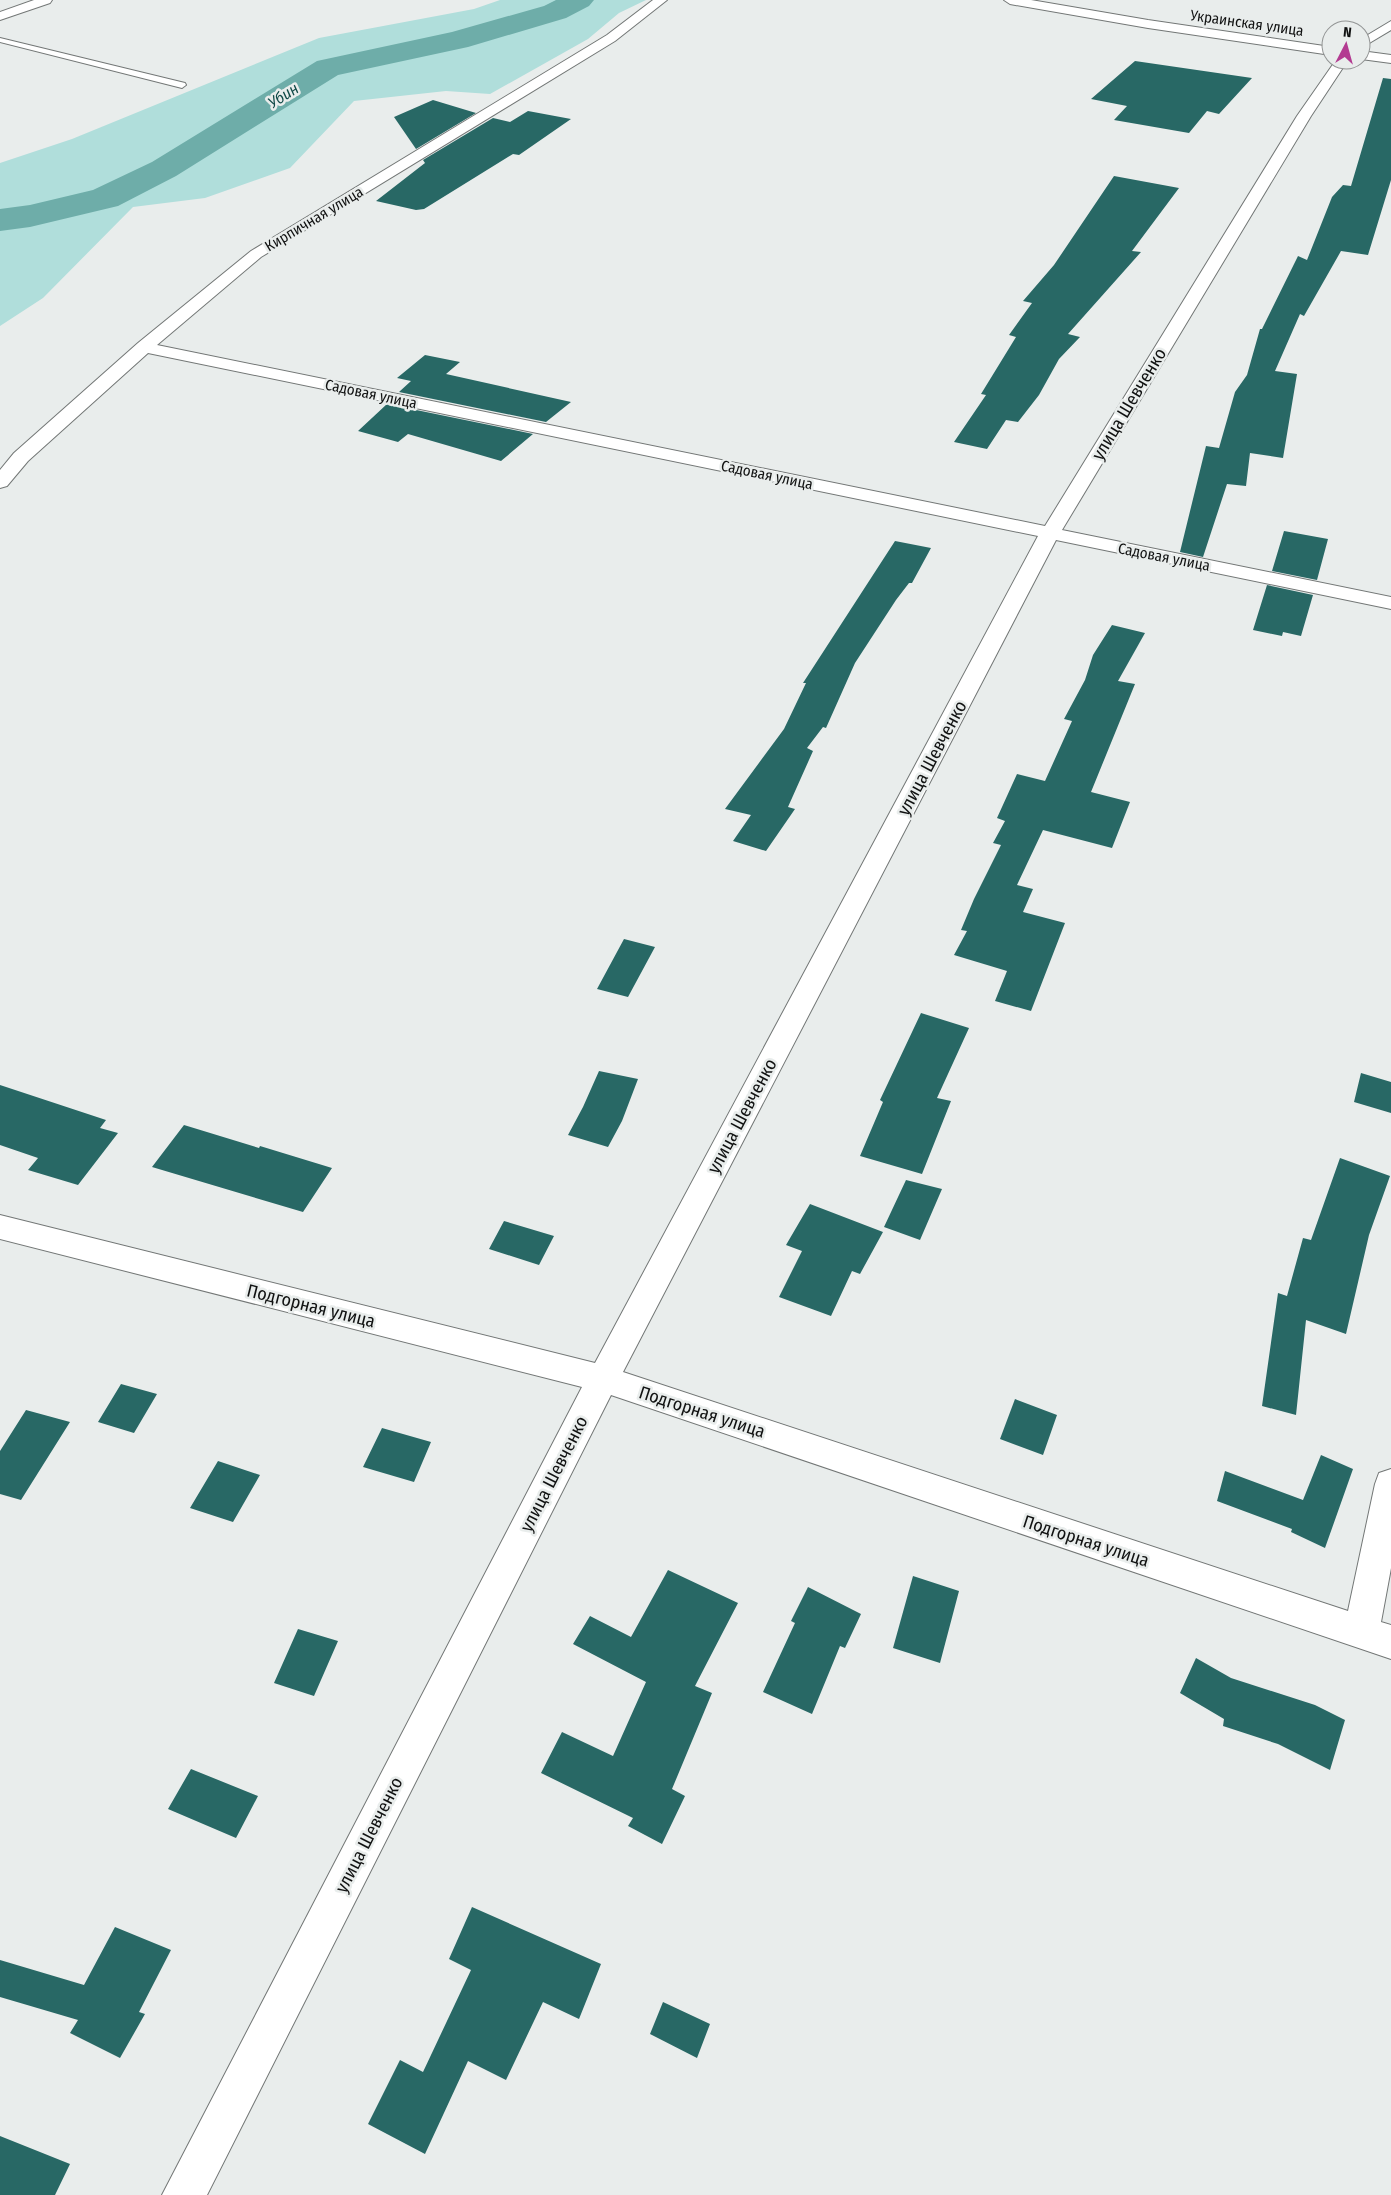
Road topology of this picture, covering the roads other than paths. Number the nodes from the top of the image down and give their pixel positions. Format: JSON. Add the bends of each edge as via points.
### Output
{"nodes":[{"id":1,"x":46,"y":0,"type":"edge"},
{"id":2,"x":662,"y":0,"type":"edge"},
{"id":3,"x":1010,"y":0,"type":"edge"},
{"id":4,"x":0,"y":16,"type":"edge"},
{"id":5,"x":1391,"y":25,"type":"edge"},
{"id":6,"x":1371,"y":38,"type":"edge"},
{"id":7,"x":0,"y":40,"type":"edge"},
{"id":8,"x":1321,"y":50,"type":"edge"},
{"id":9,"x":1371,"y":57,"type":"edge"},
{"id":10,"x":1391,"y":59,"type":"edge"},
{"id":11,"x":1335,"y":70,"type":"edge"},
{"id":12,"x":182,"y":85,"type":"dead end"},
{"id":13,"x":144,"y":348,"type":"junction"},
{"id":14,"x":0,"y":482,"type":"edge"},
{"id":15,"x":1050,"y":534,"type":"junction"},
{"id":16,"x":1391,"y":602,"type":"edge"},
{"id":17,"x":0,"y":1227,"type":"edge"},
{"id":18,"x":602,"y":1379,"type":"junction"},
{"id":19,"x":1391,"y":1484,"type":"edge"},
{"id":20,"x":1376,"y":1637,"type":"edge"},
{"id":21,"x":184,"y":2195,"type":"edge"}],
"edges":[{"from":1,"to":4,"type":"street"},
{"from":2,"to":13,"type":"street","name":"Кирпичная улица","via":[[611,38],[256,254]]},
{"from":3,"to":8,"type":"street","name":"Украинская улица"},
{"from":5,"to":6,"type":"street"},
{"from":7,"to":12,"type":"lane"},
{"from":9,"to":10,"type":"street"},
{"from":11,"to":15,"type":"street","name":"улица Шевченко","via":[[1304,116]]},
{"from":13,"to":14,"type":"street","name":"Кирпичная улица","via":[[21,457]]},
{"from":13,"to":15,"type":"street","name":"Садовая улица"},
{"from":15,"to":16,"type":"street","name":"Садовая улица"},
{"from":15,"to":18,"type":"street","name":"улица Шевченко"},
{"from":17,"to":18,"type":"street","name":"Подгорная улица"},
{"from":18,"to":20,"type":"street","name":"Подгорная улица"},
{"from":18,"to":21,"type":"street","name":"улица Шевченко"},
{"from":19,"to":20,"type":"street"}]}
